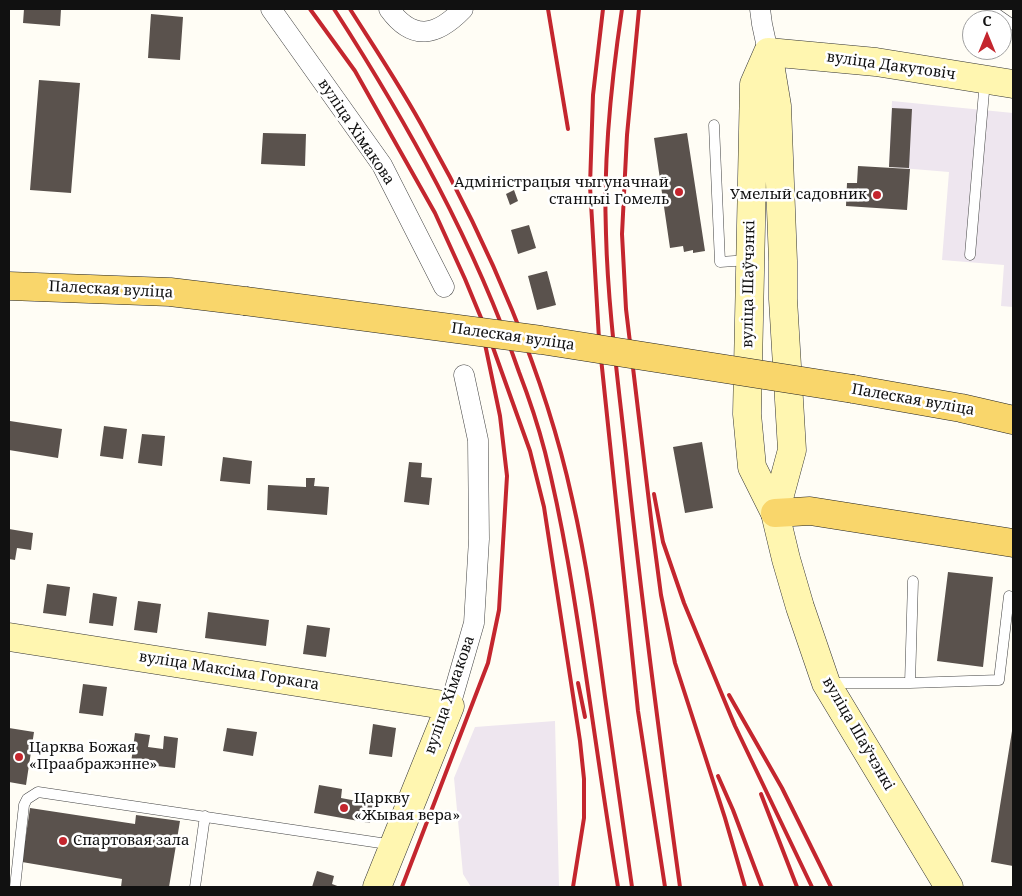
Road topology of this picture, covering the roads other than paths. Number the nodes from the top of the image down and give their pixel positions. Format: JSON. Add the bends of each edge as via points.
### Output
{"nodes":[{"id":1,"x":271,"y":9,"type":"edge"},
{"id":2,"x":389,"y":9,"type":"edge"},
{"id":3,"x":463,"y":9,"type":"edge"},
{"id":4,"x":760,"y":9,"type":"edge"},
{"id":5,"x":990,"y":9,"type":"edge"},
{"id":6,"x":1013,"y":25,"type":"edge"},
{"id":7,"x":768,"y":52,"type":"junction"},
{"id":8,"x":821,"y":56,"type":"junction"},
{"id":9,"x":985,"y":79,"type":"junction"},
{"id":10,"x":1013,"y":84,"type":"edge"},
{"id":11,"x":778,"y":106,"type":"junction"},
{"id":12,"x":714,"y":125,"type":"dead end"},
{"id":13,"x":970,"y":255,"type":"dead end"},
{"id":14,"x":750,"y":260,"type":"junction"},
{"id":15,"x":783,"y":261,"type":"junction"},
{"id":16,"x":9,"y":286,"type":"edge"},
{"id":17,"x":444,"y":287,"type":"dead end"},
{"id":18,"x":464,"y":375,"type":"dead end"},
{"id":19,"x":1013,"y":420,"type":"edge"},
{"id":20,"x":775,"y":513,"type":"junction"},
{"id":21,"x":1013,"y":543,"type":"edge"},
{"id":22,"x":912,"y":581,"type":"dead end"},
{"id":23,"x":1009,"y":596,"type":"dead end"},
{"id":24,"x":9,"y":637,"type":"edge"},
{"id":25,"x":826,"y":683,"type":"junction"},
{"id":26,"x":910,"y":683,"type":"junction"},
{"id":27,"x":450,"y":706,"type":"junction"},
{"id":28,"x":205,"y":816,"type":"junction"},
{"id":29,"x":395,"y":845,"type":"junction"},
{"id":30,"x":15,"y":887,"type":"edge"},
{"id":31,"x":195,"y":887,"type":"edge"},
{"id":32,"x":377,"y":887,"type":"edge"},
{"id":33,"x":949,"y":887,"type":"edge"}],
"edges":[{"from":1,"to":17,"type":"street","name":"вуліца Хімакова","via":[[382,165]]},
{"from":2,"to":3,"type":"street","via":[[415,32],[437,30]]},
{"from":4,"to":7,"type":"street","name":"вуліца Шаўчэнкі"},
{"from":5,"to":6,"type":"lane"},
{"from":7,"to":8,"type":"main road","name":"вуліца Дакутовіч"},
{"from":7,"to":11,"type":"main road","name":"вуліца Шаўчэнкі"},
{"from":7,"to":14,"type":"main road","name":"вуліца Шаўчэнкі","via":[[754,84]]},
{"from":8,"to":9,"type":"main road","name":"вуліца Дакутовіч"},
{"from":8,"to":11,"type":"main road","name":"вуліца Шаўчэнкі","via":[[809,61],[793,75]]},
{"from":9,"to":10,"type":"main road","name":"вуліца Дакутовіч"},
{"from":9,"to":13,"type":"lane"},
{"from":11,"to":15,"type":"main road","name":"вуліца Шаўчэнкі"},
{"from":12,"to":14,"type":"lane","via":[[720,262]]},
{"from":14,"to":15,"type":"main road"},
{"from":14,"to":20,"type":"main road","name":"вуліца Шаўчэнкі","via":[[747,414],[752,467]]},
{"from":15,"to":20,"type":"main road","name":"вуліца Шаўчэнкі","via":[[792,450]]},
{"from":16,"to":19,"type":"main road","name":"Палеская вуліца","bridge":true,"via":[[170,292],[541,340],[853,389]]},
{"from":18,"to":27,"type":"street","name":"вуліца Хімакова","via":[[478,440],[480,538],[474,623]]},
{"from":20,"to":21,"type":"main road","via":[[810,512]]},
{"from":20,"to":25,"type":"main road","name":"вуліца Шаўчэнкі","via":[[800,607]]},
{"from":22,"to":26,"type":"lane"},
{"from":23,"to":26,"type":"lane","via":[[999,680]]},
{"from":24,"to":27,"type":"main road","name":"вуліца Максіма Горкага"},
{"from":25,"to":26,"type":"lane"},
{"from":25,"to":33,"type":"main road","name":"вуліца Шаўчэнкі"},
{"from":27,"to":29,"type":"main road","name":"вуліца Хімакова"},
{"from":28,"to":29,"type":"lane"},
{"from":28,"to":30,"type":"lane","via":[[46,792],[32,794],[24,805]]},
{"from":28,"to":31,"type":"lane"},
{"from":29,"to":32,"type":"main road","name":"вуліца Хімакова"}]}
